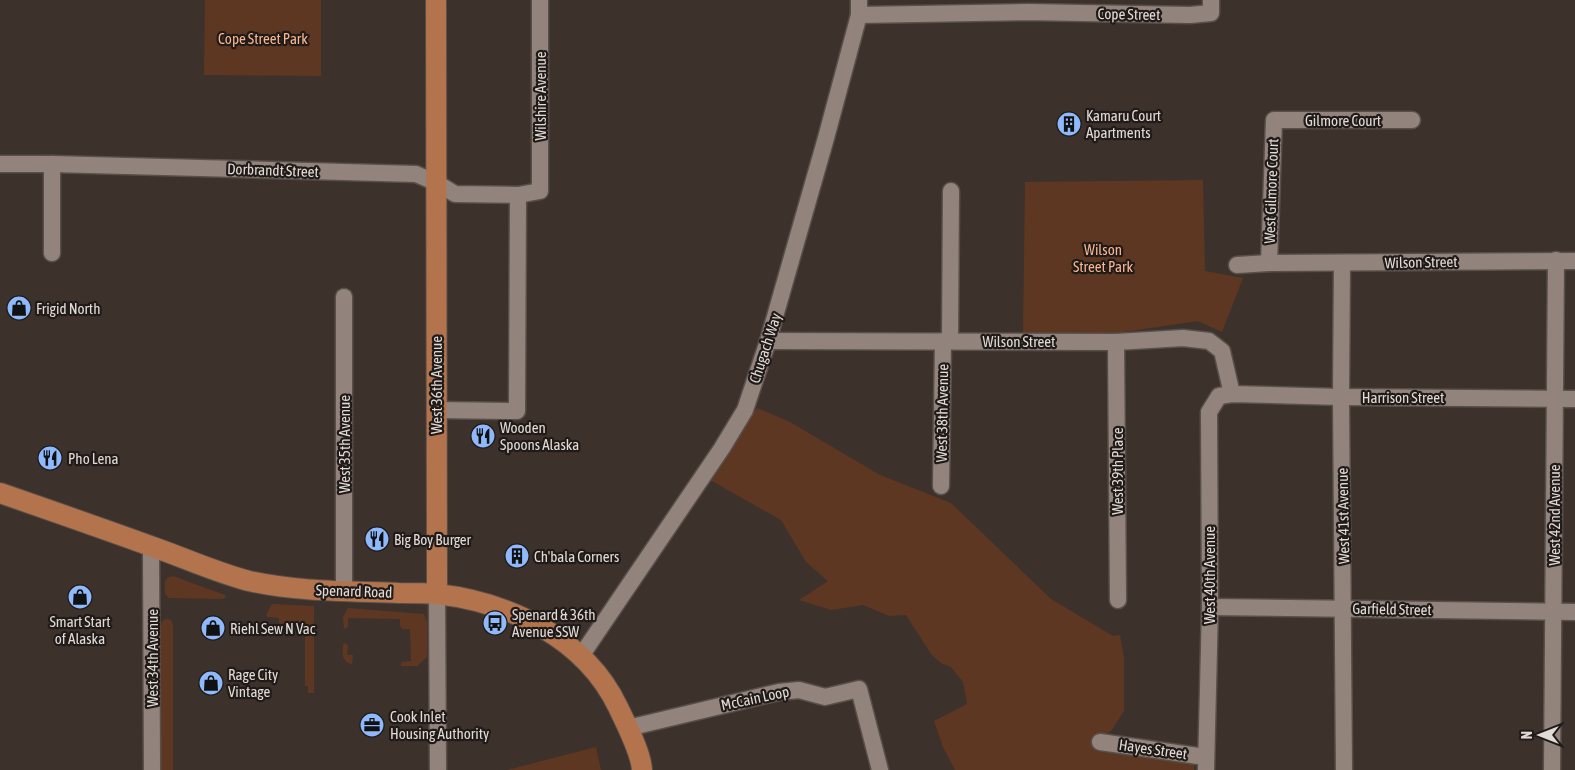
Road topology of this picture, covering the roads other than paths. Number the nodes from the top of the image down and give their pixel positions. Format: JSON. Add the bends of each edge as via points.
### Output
{"nodes":[{"id":1,"x":436,"y":0,"type":"edge"},
{"id":2,"x":540,"y":0,"type":"edge"},
{"id":3,"x":1211,"y":0,"type":"edge"},
{"id":4,"x":1028,"y":6,"type":"edge"},
{"id":5,"x":859,"y":8,"type":"edge"},
{"id":6,"x":1274,"y":120,"type":"joint"},
{"id":7,"x":1412,"y":120,"type":"dead end"},
{"id":8,"x":0,"y":164,"type":"edge"},
{"id":9,"x":52,"y":164,"type":"junction"},
{"id":10,"x":437,"y":183,"type":"junction"},
{"id":11,"x":540,"y":191,"type":"joint"},
{"id":12,"x":951,"y":191,"type":"dead end"},
{"id":13,"x":518,"y":195,"type":"junction"},
{"id":14,"x":52,"y":253,"type":"dead end"},
{"id":15,"x":1556,"y":260,"type":"junction"},
{"id":16,"x":1575,"y":261,"type":"edge"},
{"id":17,"x":1269,"y":263,"type":"junction"},
{"id":18,"x":1342,"y":263,"type":"junction"},
{"id":19,"x":1237,"y":264,"type":"dead end"},
{"id":20,"x":344,"y":297,"type":"dead end"},
{"id":21,"x":768,"y":341,"type":"junction"},
{"id":22,"x":947,"y":341,"type":"junction"},
{"id":23,"x":1116,"y":342,"type":"junction"},
{"id":24,"x":1232,"y":394,"type":"junction"},
{"id":25,"x":1341,"y":397,"type":"junction"},
{"id":26,"x":1554,"y":398,"type":"junction"},
{"id":27,"x":1575,"y":399,"type":"edge"},
{"id":28,"x":436,"y":410,"type":"junction"},
{"id":29,"x":941,"y":486,"type":"dead end"},
{"id":30,"x":0,"y":492,"type":"edge"},
{"id":31,"x":151,"y":546,"type":"junction"},
{"id":32,"x":344,"y":591,"type":"junction"},
{"id":33,"x":437,"y":594,"type":"junction"},
{"id":34,"x":1118,"y":600,"type":"dead end"},
{"id":35,"x":1210,"y":607,"type":"junction"},
{"id":36,"x":1344,"y":609,"type":"junction"},
{"id":37,"x":1553,"y":612,"type":"junction"},
{"id":38,"x":1575,"y":612,"type":"edge"},
{"id":39,"x":581,"y":656,"type":"junction"},
{"id":40,"x":628,"y":728,"type":"junction"},
{"id":41,"x":1100,"y":742,"type":"dead end"},
{"id":42,"x":1205,"y":763,"type":"edge"},
{"id":43,"x":643,"y":769,"type":"edge"},
{"id":44,"x":152,"y":770,"type":"edge"},
{"id":45,"x":438,"y":770,"type":"edge"},
{"id":46,"x":880,"y":770,"type":"edge"},
{"id":47,"x":1344,"y":770,"type":"edge"},
{"id":48,"x":1552,"y":770,"type":"edge"}],
"edges":[{"from":1,"to":10,"type":"main road","name":"West 36th Avenue"},
{"from":2,"to":11,"type":"street","name":"Wilshire Avenue"},
{"from":3,"to":4,"type":"street","name":"Cope Street","via":[[1211,13],[1190,15]]},
{"from":4,"to":5,"type":"street","name":"Cope Street"},
{"from":5,"to":21,"type":"street","name":"Chugach Way","via":[[824,146]]},
{"from":6,"to":7,"type":"street","name":"Gilmore Court"},
{"from":6,"to":17,"type":"street","name":"West Gilmore Court"},
{"from":8,"to":9,"type":"street","name":"Dorbrandt Street"},
{"from":9,"to":10,"type":"street","name":"Dorbrandt Street","via":[[416,174]]},
{"from":9,"to":14,"type":"street"},
{"from":10,"to":13,"type":"street","name":"Dorbrandt Street","via":[[455,194]]},
{"from":10,"to":28,"type":"main road","name":"West 36th Avenue"},
{"from":11,"to":13,"type":"street","name":"Dorbrandt Street"},
{"from":12,"to":22,"type":"street","name":"West 38th Avenue"},
{"from":13,"to":28,"type":"street","via":[[517,411]]},
{"from":15,"to":16,"type":"street","name":"Wilson Street"},
{"from":15,"to":18,"type":"street","name":"Wilson Street"},
{"from":15,"to":26,"type":"street","name":"West 42nd Avenue"},
{"from":17,"to":18,"type":"street","name":"Wilson Street"},
{"from":17,"to":19,"type":"street","name":"Wilson Street"},
{"from":18,"to":25,"type":"street","name":"West 41st Avenue"},
{"from":20,"to":32,"type":"street","name":"West 35th Avenue"},
{"from":21,"to":22,"type":"street","name":"Wilson Street"},
{"from":21,"to":39,"type":"street","name":"Chugach Way","via":[[745,410]]},
{"from":22,"to":23,"type":"street","name":"Wilson Street"},
{"from":22,"to":29,"type":"street","name":"West 38th Avenue"},
{"from":23,"to":24,"type":"street","name":"Wilson Street","via":[[1183,338],[1209,341],[1222,351]]},
{"from":23,"to":34,"type":"street","name":"West 39th Place"},
{"from":24,"to":25,"type":"street","name":"Harrison Street"},
{"from":24,"to":35,"type":"street","name":"West 40th Avenue","via":[[1219,396],[1209,412]]},
{"from":25,"to":26,"type":"street","name":"Harrison Street"},
{"from":25,"to":36,"type":"street","name":"West 41st Avenue"},
{"from":26,"to":27,"type":"street","name":"Harrison Street"},
{"from":26,"to":37,"type":"street","name":"West 42nd Avenue"},
{"from":28,"to":33,"type":"main road","name":"West 36th Avenue"},
{"from":30,"to":31,"type":"main road","name":"Spenard Road"},
{"from":31,"to":32,"type":"main road","name":"Spenard Road","via":[[253,582]]},
{"from":31,"to":44,"type":"street","name":"West 34th Avenue"},
{"from":32,"to":33,"type":"main road","name":"Spenard Road"},
{"from":33,"to":39,"type":"main road","name":"Spenard Road","via":[[478,601],[525,618],[558,637]]},
{"from":33,"to":45,"type":"street","name":"West 36th Avenue"},
{"from":35,"to":36,"type":"street","name":"Garfield Street"},
{"from":35,"to":42,"type":"street","name":"West 40th Avenue"},
{"from":36,"to":37,"type":"street","name":"Garfield Street"},
{"from":36,"to":47,"type":"street","name":"West 41st Avenue"},
{"from":37,"to":38,"type":"street","name":"Garfield Street"},
{"from":37,"to":48,"type":"street","name":"West 42nd Avenue"},
{"from":39,"to":40,"type":"main road","name":"Spenard Road","via":[[601,678]]},
{"from":40,"to":43,"type":"main road","name":"Spenard Road"},
{"from":40,"to":46,"type":"street","name":"McCain Loop","via":[[779,692],[799,690],[825,697],[859,689]]},
{"from":41,"to":42,"type":"street","name":"Hayes Street"}]}
